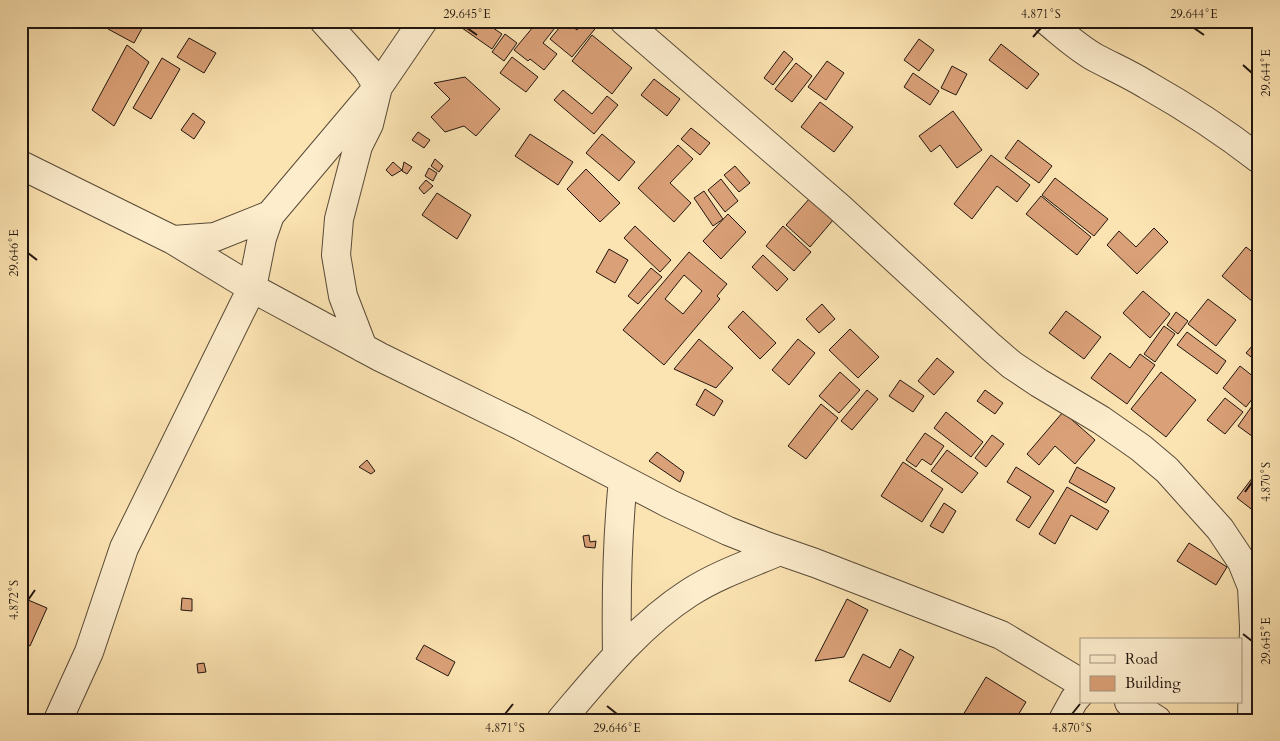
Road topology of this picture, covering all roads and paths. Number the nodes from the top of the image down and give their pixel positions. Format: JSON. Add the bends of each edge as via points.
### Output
{"nodes":[{"id":1,"x":324,"y":21,"type":"edge"},
{"id":2,"x":423,"y":21,"type":"edge"},
{"id":3,"x":624,"y":21,"type":"edge"},
{"id":4,"x":1047,"y":21,"type":"edge"},
{"id":5,"x":378,"y":86,"type":"junction"},
{"id":6,"x":1259,"y":159,"type":"edge"},
{"id":7,"x":21,"y":165,"type":"edge"},
{"id":8,"x":270,"y":215,"type":"junction"},
{"id":9,"x":173,"y":240,"type":"junction"},
{"id":10,"x":252,"y":288,"type":"junction"},
{"id":11,"x":363,"y":348,"type":"junction"},
{"id":12,"x":623,"y":480,"type":"junction"},
{"id":13,"x":780,"y":551,"type":"junction"},
{"id":14,"x":616,"y":654,"type":"junction"},
{"id":15,"x":1080,"y":682,"type":"edge"},
{"id":16,"x":1080,"y":693,"type":"edge"},
{"id":17,"x":1132,"y":704,"type":"edge"},
{"id":18,"x":58,"y":720,"type":"edge"},
{"id":19,"x":561,"y":720,"type":"edge"},
{"id":20,"x":1063,"y":720,"type":"edge"},
{"id":21,"x":1157,"y":720,"type":"edge"},
{"id":22,"x":1252,"y":720,"type":"edge"}],
"edges":[{"from":1,"to":5,"type":"street"},
{"from":2,"to":5,"type":"street"},
{"from":3,"to":22,"type":"street","via":[[838,207],[990,347],[1012,365],[1141,448],[1193,498],[1220,529],[1242,562],[1252,587]]},
{"from":4,"to":6,"type":"street","via":[[1096,58],[1176,102]]},
{"from":5,"to":8,"type":"street"},
{"from":5,"to":11,"type":"street","via":[[338,219],[336,255],[343,296]]},
{"from":7,"to":9,"type":"street"},
{"from":8,"to":9,"type":"street","via":[[215,237]]},
{"from":8,"to":10,"type":"street"},
{"from":9,"to":10,"type":"street"},
{"from":10,"to":11,"type":"street"},
{"from":10,"to":18,"type":"street","via":[[124,548],[89,652]]},
{"from":11,"to":12,"type":"street"},
{"from":12,"to":13,"type":"street","via":[[728,531]]},
{"from":12,"to":14,"type":"street","via":[[618,533]]},
{"from":13,"to":14,"type":"street","via":[[721,575],[690,592]]},
{"from":13,"to":15,"type":"street","via":[[1001,635]]},
{"from":14,"to":19,"type":"street"},
{"from":16,"to":20,"type":"street"},
{"from":17,"to":21,"type":"street"}]}
